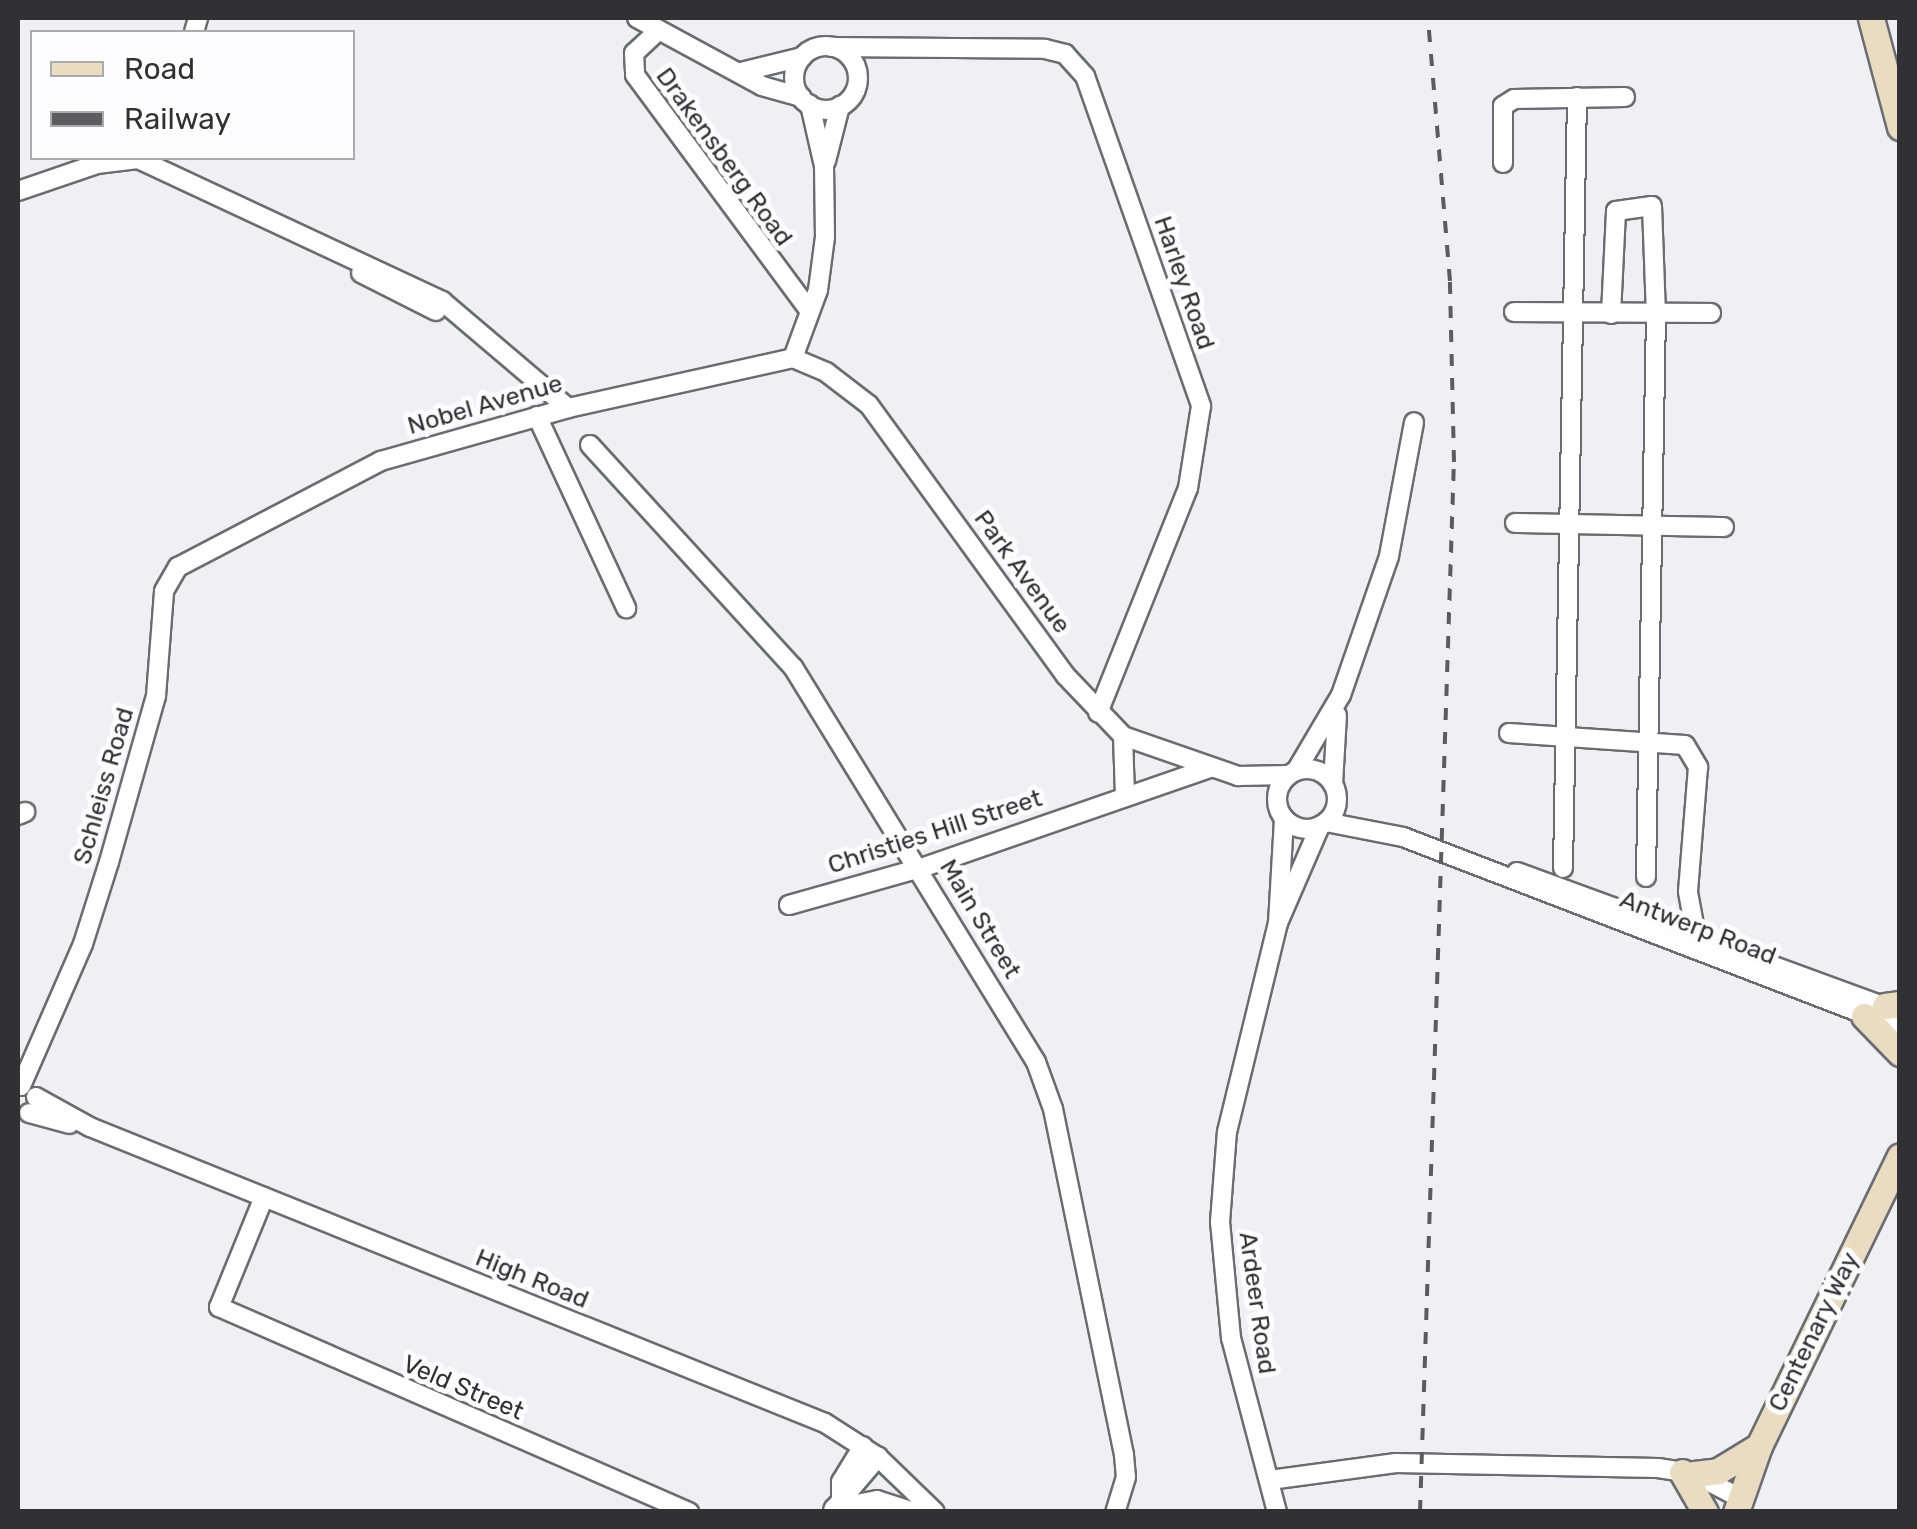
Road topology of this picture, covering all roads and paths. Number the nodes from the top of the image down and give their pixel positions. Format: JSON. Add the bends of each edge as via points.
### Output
{"nodes":[{"id":1,"x":638,"y":18,"type":"edge"},
{"id":2,"x":1871,"y":18,"type":"edge"},
{"id":3,"x":658,"y":30,"type":"junction"},
{"id":4,"x":877,"y":45,"type":"junction"},
{"id":5,"x":831,"y":47,"type":"junction"},
{"id":6,"x":802,"y":57,"type":"junction"},
{"id":7,"x":779,"y":62,"type":"junction"},
{"id":8,"x":741,"y":72,"type":"junction"},
{"id":9,"x":858,"y":75,"type":"junction"},
{"id":10,"x":1625,"y":97,"type":"dead end"},
{"id":11,"x":798,"y":98,"type":"junction"},
{"id":12,"x":1577,"y":98,"type":"junction"},
{"id":13,"x":840,"y":106,"type":"junction"},
{"id":14,"x":1900,"y":127,"type":"edge"},
{"id":15,"x":125,"y":160,"type":"edge"},
{"id":16,"x":143,"y":160,"type":"edge"},
{"id":17,"x":1503,"y":163,"type":"dead end"},
{"id":18,"x":824,"y":166,"type":"junction"},
{"id":19,"x":18,"y":191,"type":"edge"},
{"id":20,"x":809,"y":310,"type":"junction"},
{"id":21,"x":1514,"y":312,"type":"dead end"},
{"id":22,"x":1656,"y":313,"type":"junction"},
{"id":23,"x":1711,"y":313,"type":"dead end"},
{"id":24,"x":1572,"y":314,"type":"junction"},
{"id":25,"x":1611,"y":314,"type":"junction"},
{"id":26,"x":793,"y":358,"type":"junction"},
{"id":27,"x":568,"y":408,"type":"junction"},
{"id":28,"x":537,"y":416,"type":"junction"},
{"id":29,"x":1414,"y":422,"type":"dead end"},
{"id":30,"x":590,"y":445,"type":"dead end"},
{"id":31,"x":1514,"y":522,"type":"dead end"},
{"id":32,"x":1569,"y":524,"type":"junction"},
{"id":33,"x":1654,"y":526,"type":"junction"},
{"id":34,"x":1724,"y":527,"type":"dead end"},
{"id":35,"x":207,"y":550,"type":"joint"},
{"id":36,"x":626,"y":608,"type":"dead end"},
{"id":37,"x":1341,"y":695,"type":"junction"},
{"id":38,"x":1098,"y":714,"type":"junction"},
{"id":39,"x":1509,"y":733,"type":"dead end"},
{"id":40,"x":1123,"y":736,"type":"junction"},
{"id":41,"x":1566,"y":736,"type":"junction"},
{"id":42,"x":1649,"y":741,"type":"junction"},
{"id":43,"x":1209,"y":768,"type":"junction"},
{"id":44,"x":1292,"y":773,"type":"junction"},
{"id":45,"x":1238,"y":776,"type":"junction"},
{"id":46,"x":1334,"y":788,"type":"junction"},
{"id":47,"x":1126,"y":795,"type":"junction"},
{"id":48,"x":1282,"y":815,"type":"junction"},
{"id":49,"x":1323,"y":824,"type":"junction"},
{"id":50,"x":1403,"y":837,"type":"junction"},
{"id":51,"x":1482,"y":867,"type":"junction"},
{"id":52,"x":921,"y":868,"type":"junction"},
{"id":53,"x":1563,"y":868,"type":"dead end"},
{"id":54,"x":1646,"y":877,"type":"dead end"},
{"id":55,"x":1688,"y":892,"type":"junction"},
{"id":56,"x":789,"y":905,"type":"dead end"},
{"id":57,"x":1278,"y":924,"type":"junction"},
{"id":58,"x":1662,"y":926,"type":"junction"},
{"id":59,"x":1697,"y":940,"type":"junction"},
{"id":60,"x":1887,"y":1010,"type":"edge"},
{"id":61,"x":1900,"y":1028,"type":"edge"},
{"id":62,"x":1900,"y":1052,"type":"edge"},
{"id":63,"x":25,"y":1098,"type":"edge"},
{"id":64,"x":1900,"y":1156,"type":"edge"},
{"id":65,"x":264,"y":1197,"type":"junction"},
{"id":66,"x":1759,"y":1446,"type":"junction"},
{"id":67,"x":871,"y":1451,"type":"junction"},
{"id":68,"x":1688,"y":1473,"type":"junction"},
{"id":69,"x":1270,"y":1480,"type":"junction"},
{"id":70,"x":1738,"y":1504,"type":"edge"},
{"id":71,"x":836,"y":1506,"type":"edge"},
{"id":72,"x":689,"y":1512,"type":"edge"},
{"id":73,"x":916,"y":1512,"type":"edge"},
{"id":74,"x":934,"y":1512,"type":"edge"},
{"id":75,"x":1115,"y":1512,"type":"edge"},
{"id":76,"x":1277,"y":1512,"type":"edge"},
{"id":77,"x":1706,"y":1512,"type":"edge"}],
"edges":[{"from":1,"to":3,"type":"street"},
{"from":2,"to":14,"type":"main road"},
{"from":3,"to":8,"type":"street"},
{"from":3,"to":20,"type":"street","name":"Drakensberg Road","via":[[634,53],[635,75]]},
{"from":4,"to":5,"type":"street","name":"Harley Road"},
{"from":4,"to":9,"type":"street"},
{"from":4,"to":38,"type":"street","name":"Harley Road","via":[[1046,49],[1080,68],[1201,406],[1188,488]]},
{"from":5,"to":6,"type":"street"},
{"from":5,"to":9,"type":"street","via":[[848,55]]},
{"from":6,"to":7,"type":"street"},
{"from":6,"to":11,"type":"street","via":[[795,72]]},
{"from":7,"to":8,"type":"street"},
{"from":7,"to":11,"type":"street"},
{"from":8,"to":11,"type":"street"},
{"from":9,"to":13,"type":"street","via":[[853,94]]},
{"from":10,"to":12,"type":"street"},
{"from":11,"to":13,"type":"street"},
{"from":11,"to":18,"type":"street"},
{"from":12,"to":17,"type":"street","via":[[1514,99],[1504,106]]},
{"from":12,"to":24,"type":"street"},
{"from":13,"to":18,"type":"street"},
{"from":15,"to":19,"type":"street"},
{"from":16,"to":27,"type":"street","via":[[442,301]]},
{"from":18,"to":20,"type":"street","via":[[823,268]]},
{"from":20,"to":26,"type":"street"},
{"from":21,"to":24,"type":"street"},
{"from":22,"to":23,"type":"street"},
{"from":22,"to":25,"type":"street"},
{"from":22,"to":25,"type":"street","via":[[1654,209],[1623,205],[1612,222]]},
{"from":22,"to":33,"type":"street"},
{"from":24,"to":25,"type":"street"},
{"from":24,"to":32,"type":"street"},
{"from":26,"to":27,"type":"street","name":"Nobel Avenue"},
{"from":26,"to":38,"type":"street","name":"Park Avenue","via":[[826,372],[868,405]]},
{"from":27,"to":28,"type":"street","name":"Nobel Avenue"},
{"from":28,"to":35,"type":"street","name":"Nobel Avenue","via":[[381,461]]},
{"from":28,"to":36,"type":"street"},
{"from":29,"to":37,"type":"street","via":[[1389,556]]},
{"from":30,"to":52,"type":"street","name":"Main Street","via":[[761,625]]},
{"from":31,"to":32,"type":"street"},
{"from":32,"to":33,"type":"street"},
{"from":32,"to":41,"type":"street"},
{"from":33,"to":34,"type":"street"},
{"from":33,"to":42,"type":"street"},
{"from":35,"to":63,"type":"street","name":"Schleiss Road","via":[[168,577],[156,696],[84,944]]},
{"from":37,"to":44,"type":"street"},
{"from":37,"to":46,"type":"street"},
{"from":38,"to":40,"type":"street","name":"Park Avenue"},
{"from":39,"to":41,"type":"street"},
{"from":40,"to":43,"type":"street","name":"Park Avenue"},
{"from":40,"to":47,"type":"street"},
{"from":41,"to":42,"type":"street"},
{"from":41,"to":53,"type":"street"},
{"from":42,"to":54,"type":"street"},
{"from":42,"to":55,"type":"street","via":[[1686,745],[1698,767]]},
{"from":43,"to":45,"type":"street","name":"Park Avenue"},
{"from":43,"to":47,"type":"street","name":"Christies Hill Street"},
{"from":44,"to":45,"type":"street","name":"Park Avenue"},
{"from":44,"to":46,"type":"street","via":[[1320,772]]},
{"from":44,"to":48,"type":"street","via":[[1279,788]]},
{"from":45,"to":48,"type":"street","name":"Park Avenue"},
{"from":46,"to":49,"type":"street"},
{"from":46,"to":50,"type":"street","name":"Antwerp Road","via":[[1360,815]]},
{"from":47,"to":52,"type":"street","name":"Christies Hill Street"},
{"from":48,"to":49,"type":"street","via":[[1304,829]]},
{"from":48,"to":57,"type":"street","name":"Ardeer Road"},
{"from":49,"to":50,"type":"street","name":"Antwerp Road"},
{"from":49,"to":57,"type":"street","name":"Ardeer Road"},
{"from":50,"to":51,"type":"street","name":"Antwerp Road"},
{"from":51,"to":58,"type":"street","name":"Antwerp Road","via":[[1516,872]]},
{"from":51,"to":60,"type":"street","name":"Antwerp Road"},
{"from":52,"to":56,"type":"street","name":"Christies Hill Street"},
{"from":52,"to":75,"type":"street","name":"Main Street","via":[[1045,1084],[1124,1455],[1122,1501]]},
{"from":55,"to":58,"type":"street"},
{"from":55,"to":59,"type":"street"},
{"from":57,"to":69,"type":"street","name":"Ardeer Road","via":[[1230,1118],[1220,1222],[1231,1338]]},
{"from":58,"to":59,"type":"street","name":"Antwerp Road"},
{"from":59,"to":60,"type":"street","name":"Antwerp Road"},
{"from":60,"to":61,"type":"street","name":"Antwerp Road"},
{"from":60,"to":62,"type":"main road"},
{"from":63,"to":65,"type":"street","name":"High Road"},
{"from":64,"to":66,"type":"main road","name":"Centenary Way"},
{"from":65,"to":67,"type":"street","name":"High Road","via":[[826,1423]]},
{"from":65,"to":72,"type":"street","name":"Veld Street","via":[[219,1307]]},
{"from":66,"to":68,"type":"main road","via":[[1718,1471]]},
{"from":66,"to":70,"type":"main road","name":"Centenary Way"},
{"from":67,"to":71,"type":"street","via":[[841,1482]]},
{"from":67,"to":74,"type":"street","name":"High Road"},
{"from":68,"to":69,"type":"street","via":[[1396,1463]]},
{"from":68,"to":70,"type":"street"},
{"from":68,"to":77,"type":"main road"},
{"from":69,"to":76,"type":"street","name":"Ardeer Road"},
{"from":71,"to":73,"type":"street","via":[[877,1500]]}]}
